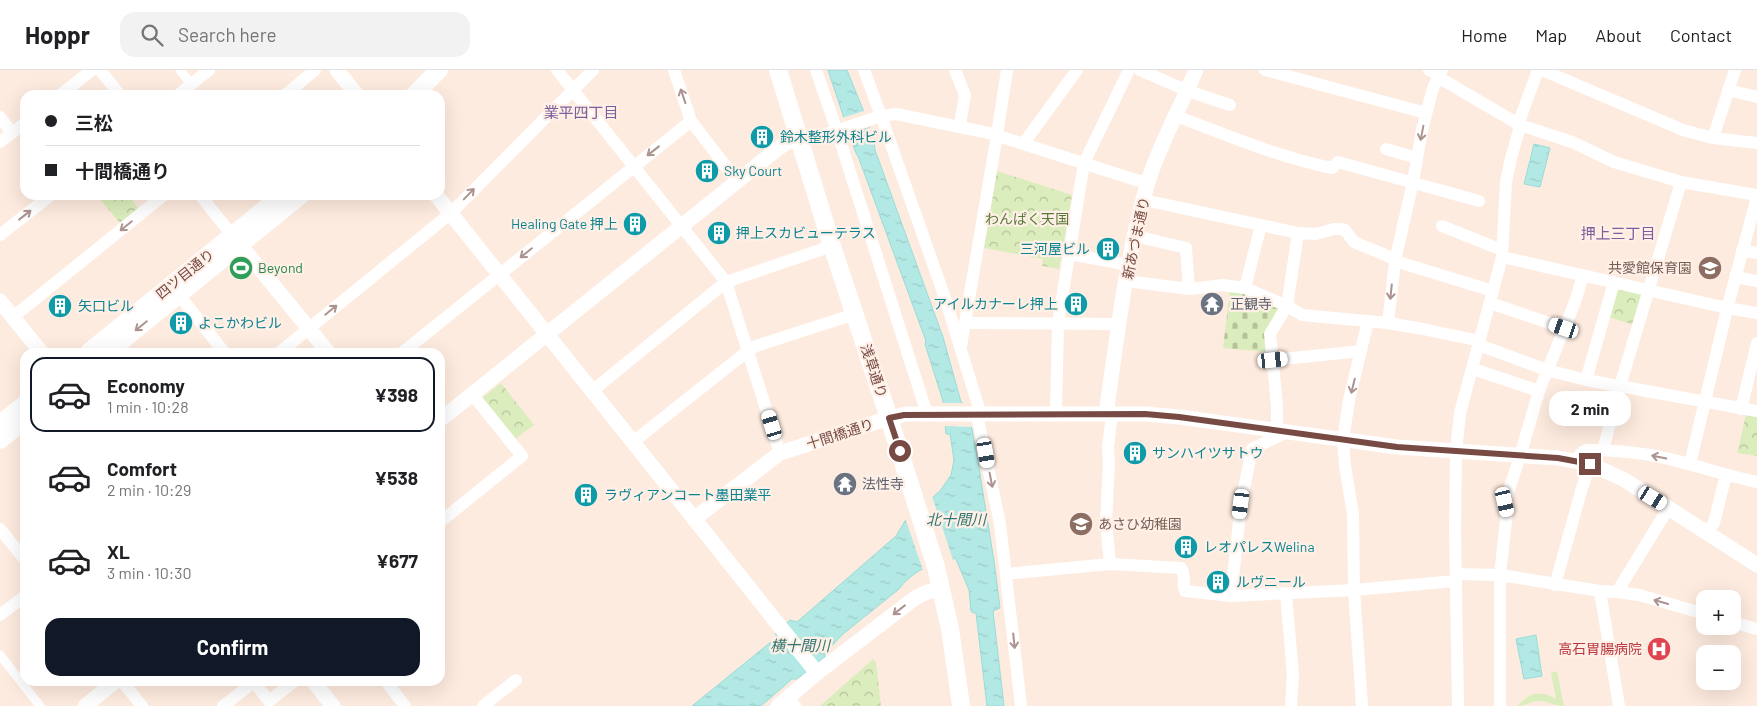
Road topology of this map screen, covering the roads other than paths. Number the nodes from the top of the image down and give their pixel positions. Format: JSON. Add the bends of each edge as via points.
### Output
{"nodes":[{"id":1,"x":92,"y":70,"type":"edge"},
{"id":2,"x":100,"y":70,"type":"edge"},
{"id":3,"x":180,"y":70,"type":"edge"},
{"id":4,"x":209,"y":70,"type":"edge"},
{"id":5,"x":315,"y":70,"type":"edge"},
{"id":6,"x":337,"y":70,"type":"edge"},
{"id":7,"x":424,"y":70,"type":"edge"},
{"id":8,"x":439,"y":70,"type":"edge"},
{"id":9,"x":557,"y":70,"type":"edge"},
{"id":10,"x":593,"y":70,"type":"edge"},
{"id":11,"x":674,"y":70,"type":"edge"},
{"id":12,"x":778,"y":70,"type":"edge"},
{"id":13,"x":816,"y":70,"type":"edge"},
{"id":14,"x":864,"y":70,"type":"edge"},
{"id":15,"x":955,"y":70,"type":"edge"},
{"id":16,"x":1007,"y":70,"type":"edge"},
{"id":17,"x":1077,"y":70,"type":"edge"},
{"id":18,"x":1129,"y":70,"type":"edge"},
{"id":19,"x":1140,"y":70,"type":"edge"},
{"id":20,"x":1196,"y":70,"type":"edge"},
{"id":21,"x":1265,"y":70,"type":"edge"},
{"id":22,"x":1540,"y":70,"type":"edge"},
{"id":23,"x":1735,"y":70,"type":"edge"},
{"id":24,"x":1436,"y":72,"type":"edge"},
{"id":25,"x":1560,"y":73,"type":"edge"},
{"id":26,"x":191,"y":84,"type":"junction"},
{"id":27,"x":66,"y":90,"type":"edge"},
{"id":28,"x":116,"y":90,"type":"edge"},
{"id":29,"x":184,"y":90,"type":"edge"},
{"id":30,"x":291,"y":90,"type":"edge"},
{"id":31,"x":353,"y":90,"type":"edge"},
{"id":32,"x":405,"y":90,"type":"edge"},
{"id":33,"x":419,"y":90,"type":"edge"},
{"id":34,"x":573,"y":90,"type":"junction"},
{"id":35,"x":1728,"y":90,"type":"junction"},
{"id":36,"x":1188,"y":91,"type":"junction"},
{"id":37,"x":1757,"y":97,"type":"edge"},
{"id":38,"x":1230,"y":105,"type":"dead end"},
{"id":39,"x":1426,"y":113,"type":"junction"},
{"id":40,"x":1176,"y":116,"type":"junction"},
{"id":41,"x":0,"y":117,"type":"edge"},
{"id":42,"x":878,"y":117,"type":"junction"},
{"id":43,"x":691,"y":121,"type":"junction"},
{"id":44,"x":960,"y":125,"type":"junction"},
{"id":45,"x":1520,"y":125,"type":"junction"},
{"id":46,"x":20,"y":126,"type":"edge"},
{"id":47,"x":840,"y":130,"type":"junction"},
{"id":48,"x":12,"y":132,"type":"junction"},
{"id":49,"x":998,"y":135,"type":"junction"},
{"id":50,"x":800,"y":138,"type":"junction"},
{"id":51,"x":1713,"y":138,"type":"junction"},
{"id":52,"x":0,"y":142,"type":"edge"},
{"id":53,"x":1757,"y":143,"type":"edge"},
{"id":54,"x":1024,"y":144,"type":"junction"},
{"id":55,"x":1386,"y":149,"type":"dead end"},
{"id":56,"x":1417,"y":158,"type":"junction"},
{"id":57,"x":1084,"y":163,"type":"junction"},
{"id":58,"x":635,"y":166,"type":"junction"},
{"id":59,"x":737,"y":181,"type":"junction"},
{"id":60,"x":1148,"y":182,"type":"junction"},
{"id":61,"x":1413,"y":182,"type":"junction"},
{"id":62,"x":1682,"y":182,"type":"junction"},
{"id":63,"x":1757,"y":196,"type":"edge"},
{"id":64,"x":45,"y":200,"type":"edge"},
{"id":65,"x":158,"y":200,"type":"edge"},
{"id":66,"x":204,"y":200,"type":"edge"},
{"id":67,"x":277,"y":200,"type":"edge"},
{"id":68,"x":294,"y":200,"type":"edge"},
{"id":69,"x":440,"y":200,"type":"edge"},
{"id":70,"x":1144,"y":200,"type":"junction"},
{"id":71,"x":1479,"y":201,"type":"dead end"},
{"id":72,"x":451,"y":213,"type":"junction"},
{"id":73,"x":681,"y":226,"type":"junction"},
{"id":74,"x":1261,"y":226,"type":"junction"},
{"id":75,"x":1442,"y":226,"type":"dead end"},
{"id":76,"x":1298,"y":233,"type":"junction"},
{"id":77,"x":0,"y":235,"type":"edge"},
{"id":78,"x":1135,"y":236,"type":"junction"},
{"id":79,"x":236,"y":240,"type":"junction"},
{"id":80,"x":832,"y":246,"type":"junction"},
{"id":81,"x":1742,"y":250,"type":"junction"},
{"id":82,"x":1502,"y":253,"type":"junction"},
{"id":83,"x":1757,"y":253,"type":"edge"},
{"id":84,"x":1069,"y":254,"type":"junction"},
{"id":85,"x":1395,"y":260,"type":"junction"},
{"id":86,"x":1130,"y":266,"type":"junction"},
{"id":87,"x":499,"y":274,"type":"junction"},
{"id":88,"x":1583,"y":276,"type":"junction"},
{"id":89,"x":1735,"y":277,"type":"junction"},
{"id":90,"x":1126,"y":281,"type":"junction"},
{"id":91,"x":1757,"y":281,"type":"edge"},
{"id":92,"x":726,"y":282,"type":"junction"},
{"id":93,"x":1614,"y":282,"type":"junction"},
{"id":94,"x":1245,"y":288,"type":"junction"},
{"id":95,"x":1189,"y":289,"type":"junction"},
{"id":96,"x":1648,"y":290,"type":"junction"},
{"id":97,"x":179,"y":295,"type":"junction"},
{"id":98,"x":1491,"y":297,"type":"junction"},
{"id":99,"x":0,"y":300,"type":"edge"},
{"id":100,"x":1287,"y":306,"type":"junction"},
{"id":101,"x":1727,"y":308,"type":"junction"},
{"id":102,"x":1757,"y":313,"type":"edge"},
{"id":103,"x":855,"y":314,"type":"junction"},
{"id":104,"x":13,"y":317,"type":"junction"},
{"id":105,"x":1368,"y":321,"type":"junction"},
{"id":106,"x":966,"y":323,"type":"junction"},
{"id":107,"x":1058,"y":323,"type":"junction"},
{"id":108,"x":1388,"y":323,"type":"junction"},
{"id":109,"x":1119,"y":324,"type":"junction"},
{"id":110,"x":1564,"y":328,"type":"junction"},
{"id":111,"x":309,"y":329,"type":"junction"},
{"id":112,"x":547,"y":334,"type":"junction"},
{"id":113,"x":1479,"y":343,"type":"junction"},
{"id":114,"x":1757,"y":343,"type":"edge"},
{"id":115,"x":39,"y":348,"type":"edge"},
{"id":116,"x":94,"y":348,"type":"edge"},
{"id":117,"x":113,"y":348,"type":"edge"},
{"id":118,"x":221,"y":348,"type":"edge"},
{"id":119,"x":285,"y":348,"type":"edge"},
{"id":120,"x":325,"y":348,"type":"edge"},
{"id":121,"x":408,"y":348,"type":"edge"},
{"id":122,"x":961,"y":349,"type":"junction"},
{"id":123,"x":749,"y":350,"type":"junction"},
{"id":124,"x":1362,"y":351,"type":"junction"},
{"id":125,"x":1273,"y":360,"type":"junction"},
{"id":126,"x":1473,"y":369,"type":"junction"},
{"id":127,"x":1547,"y":370,"type":"junction"},
{"id":128,"x":1586,"y":380,"type":"junction"},
{"id":129,"x":1620,"y":386,"type":"junction"},
{"id":130,"x":592,"y":391,"type":"junction"},
{"id":131,"x":1539,"y":391,"type":"junction"},
{"id":132,"x":472,"y":394,"type":"junction"},
{"id":133,"x":1704,"y":402,"type":"junction"},
{"id":134,"x":20,"y":408,"type":"edge"},
{"id":135,"x":1741,"y":409,"type":"junction"},
{"id":136,"x":1757,"y":411,"type":"edge"},
{"id":137,"x":932,"y":414,"type":"junction"},
{"id":138,"x":1056,"y":414,"type":"junction"},
{"id":139,"x":1109,"y":414,"type":"junction"},
{"id":140,"x":977,"y":415,"type":"junction"},
{"id":141,"x":445,"y":416,"type":"edge"},
{"id":142,"x":889,"y":418,"type":"junction"},
{"id":143,"x":20,"y":424,"type":"edge"},
{"id":144,"x":0,"y":425,"type":"edge"},
{"id":145,"x":1282,"y":432,"type":"junction"},
{"id":146,"x":0,"y":440,"type":"edge"},
{"id":147,"x":1343,"y":440,"type":"junction"},
{"id":148,"x":633,"y":442,"type":"junction"},
{"id":149,"x":1603,"y":450,"type":"junction"},
{"id":150,"x":1456,"y":451,"type":"junction"},
{"id":151,"x":780,"y":453,"type":"junction"},
{"id":152,"x":1520,"y":456,"type":"junction"},
{"id":153,"x":1583,"y":462,"type":"junction"},
{"id":154,"x":1690,"y":464,"type":"junction"},
{"id":155,"x":1726,"y":475,"type":"junction"},
{"id":156,"x":1757,"y":482,"type":"edge"},
{"id":157,"x":1669,"y":507,"type":"junction"},
{"id":158,"x":445,"y":518,"type":"edge"},
{"id":159,"x":694,"y":519,"type":"junction"},
{"id":160,"x":0,"y":529,"type":"edge"},
{"id":161,"x":1706,"y":532,"type":"junction"},
{"id":162,"x":20,"y":554,"type":"edge"},
{"id":163,"x":1110,"y":564,"type":"junction"},
{"id":164,"x":1757,"y":565,"type":"edge"},
{"id":165,"x":1006,"y":574,"type":"junction"},
{"id":166,"x":1500,"y":575,"type":"junction"},
{"id":167,"x":1456,"y":577,"type":"junction"},
{"id":168,"x":1556,"y":585,"type":"junction"},
{"id":169,"x":942,"y":589,"type":"junction"},
{"id":170,"x":1354,"y":590,"type":"junction"},
{"id":171,"x":1600,"y":592,"type":"junction"},
{"id":172,"x":1617,"y":592,"type":"junction"},
{"id":173,"x":1286,"y":594,"type":"junction"},
{"id":174,"x":1231,"y":596,"type":"junction"},
{"id":175,"x":20,"y":600,"type":"edge"},
{"id":176,"x":1696,"y":611,"type":"edge"},
{"id":177,"x":0,"y":616,"type":"edge"},
{"id":178,"x":1741,"y":625,"type":"edge"},
{"id":179,"x":1757,"y":629,"type":"edge"},
{"id":180,"x":0,"y":655,"type":"edge"},
{"id":181,"x":816,"y":671,"type":"junction"},
{"id":182,"x":20,"y":680,"type":"edge"},
{"id":183,"x":516,"y":680,"type":"dead end"},
{"id":184,"x":24,"y":686,"type":"edge"},
{"id":185,"x":110,"y":686,"type":"edge"},
{"id":186,"x":127,"y":686,"type":"edge"},
{"id":187,"x":249,"y":686,"type":"edge"},
{"id":188,"x":257,"y":686,"type":"edge"},
{"id":189,"x":288,"y":686,"type":"edge"},
{"id":190,"x":317,"y":686,"type":"edge"},
{"id":191,"x":390,"y":686,"type":"edge"},
{"id":192,"x":787,"y":703,"type":"edge"},
{"id":193,"x":40,"y":706,"type":"edge"},
{"id":194,"x":85,"y":706,"type":"edge"},
{"id":195,"x":142,"y":706,"type":"edge"},
{"id":196,"x":223,"y":706,"type":"edge"},
{"id":197,"x":333,"y":706,"type":"edge"},
{"id":198,"x":405,"y":706,"type":"edge"},
{"id":199,"x":483,"y":706,"type":"edge"},
{"id":200,"x":961,"y":706,"type":"edge"},
{"id":201,"x":1022,"y":706,"type":"edge"},
{"id":202,"x":1290,"y":706,"type":"edge"},
{"id":203,"x":1362,"y":706,"type":"edge"},
{"id":204,"x":1458,"y":706,"type":"edge"},
{"id":205,"x":1500,"y":706,"type":"edge"},
{"id":206,"x":1619,"y":706,"type":"edge"}],
"edges":[{"from":1,"to":27,"type":"street"},
{"from":2,"to":28,"type":"street"},
{"from":3,"to":26,"type":"street"},
{"from":4,"to":26,"type":"street"},
{"from":5,"to":30,"type":"street"},
{"from":6,"to":31,"type":"street"},
{"from":7,"to":32,"type":"main road"},
{"from":8,"to":33,"type":"main road"},
{"from":9,"to":34,"type":"street"},
{"from":10,"to":34,"type":"street"},
{"from":43,"to":11,"type":"street","one_way":true},
{"from":12,"to":50,"type":"main road","name":"浅草通り"},
{"from":13,"to":47,"type":"street"},
{"from":14,"to":42,"type":"street"},
{"from":15,"to":44,"type":"street","via":[[965,95]]},
{"from":16,"to":49,"type":"street"},
{"from":17,"to":54,"type":"street"},
{"from":18,"to":57,"type":"street"},
{"from":19,"to":36,"type":"street"},
{"from":20,"to":36,"type":"street","name":"新あづま通り"},
{"from":21,"to":39,"type":"street"},
{"from":22,"to":25,"type":"street"},
{"from":22,"to":45,"type":"street"},
{"from":23,"to":35,"type":"street"},
{"from":24,"to":39,"type":"street"},
{"from":24,"to":45,"type":"street"},
{"from":25,"to":51,"type":"street","via":[[1633,110]]},
{"from":26,"to":29,"type":"street"},
{"from":34,"to":58,"type":"street"},
{"from":72,"to":34,"type":"street","one_way":true},
{"from":35,"to":37,"type":"street"},
{"from":35,"to":51,"type":"street"},
{"from":36,"to":38,"type":"street"},
{"from":36,"to":40,"type":"street","name":"新あづま通り"},
{"from":39,"to":56,"type":"street","one_way":true},
{"from":40,"to":60,"type":"street","name":"新あづま通り"},
{"from":40,"to":61,"type":"street","via":[[1315,164],[1332,168],[1338,162]]},
{"from":41,"to":48,"type":"street"},
{"from":42,"to":44,"type":"street","via":[[896,114]]},
{"from":42,"to":47,"type":"street"},
{"from":42,"to":122,"type":"street"},
{"from":43,"to":58,"type":"street","one_way":true},
{"from":43,"to":59,"type":"street"},
{"from":44,"to":49,"type":"street"},
{"from":45,"to":62,"type":"street","via":[[1572,142],[1614,162]]},
{"from":45,"to":82,"type":"street","via":[[1506,182]]},
{"from":46,"to":48,"type":"street"},
{"from":47,"to":50,"type":"street","via":[[808,139]]},
{"from":47,"to":137,"type":"street"},
{"from":48,"to":52,"type":"street"},
{"from":49,"to":54,"type":"street"},
{"from":49,"to":106,"type":"street"},
{"from":50,"to":59,"type":"street","via":[[780,147]]},
{"from":50,"to":80,"type":"main road","name":"浅草通り"},
{"from":51,"to":53,"type":"street"},
{"from":54,"to":57,"type":"street"},
{"from":55,"to":56,"type":"street"},
{"from":56,"to":61,"type":"street"},
{"from":57,"to":60,"type":"street"},
{"from":57,"to":84,"type":"street"},
{"from":58,"to":73,"type":"street"},
{"from":58,"to":87,"type":"street","one_way":true},
{"from":59,"to":73,"type":"street"},
{"from":60,"to":70,"type":"street","name":"新あづま通り"},
{"from":61,"to":71,"type":"street"},
{"from":61,"to":85,"type":"street"},
{"from":62,"to":63,"type":"street"},
{"from":62,"to":96,"type":"street"},
{"from":63,"to":81,"type":"street"},
{"from":77,"to":64,"type":"street","one_way":true},
{"from":65,"to":104,"type":"street","one_way":true},
{"from":66,"to":79,"type":"street"},
{"from":67,"to":79,"type":"main road","name":"四ツ目通り"},
{"from":68,"to":79,"type":"main road","name":"四ツ目通り"},
{"from":69,"to":72,"type":"street"},
{"from":70,"to":74,"type":"street"},
{"from":70,"to":78,"type":"street","name":"新あづま通り"},
{"from":72,"to":87,"type":"street"},
{"from":111,"to":72,"type":"street","one_way":true},
{"from":73,"to":92,"type":"street"},
{"from":73,"to":112,"type":"street"},
{"from":74,"to":76,"type":"street"},
{"from":74,"to":94,"type":"street"},
{"from":75,"to":82,"type":"street"},
{"from":76,"to":85,"type":"street","via":[[1316,234],[1340,228],[1354,242]]},
{"from":76,"to":100,"type":"street"},
{"from":78,"to":86,"type":"street","name":"新あづま通り"},
{"from":78,"to":95,"type":"street","via":[[1186,248]]},
{"from":79,"to":97,"type":"main road","name":"四ツ目通り"},
{"from":79,"to":111,"type":"street"},
{"from":79,"to":116,"type":"main road","name":"四ツ目通り"},
{"from":80,"to":92,"type":"street"},
{"from":80,"to":103,"type":"main road","name":"浅草通り"},
{"from":81,"to":83,"type":"street"},
{"from":81,"to":89,"type":"street"},
{"from":82,"to":88,"type":"street"},
{"from":82,"to":98,"type":"street"},
{"from":84,"to":86,"type":"street"},
{"from":84,"to":107,"type":"street"},
{"from":85,"to":98,"type":"street"},
{"from":85,"to":108,"type":"street","one_way":true},
{"from":86,"to":90,"type":"street","name":"新あづま通り"},
{"from":87,"to":112,"type":"street"},
{"from":87,"to":121,"type":"street"},
{"from":88,"to":93,"type":"street"},
{"from":88,"to":110,"type":"street"},
{"from":89,"to":91,"type":"street"},
{"from":89,"to":101,"type":"street"},
{"from":90,"to":95,"type":"street"},
{"from":90,"to":109,"type":"street","name":"新あづま通り"},
{"from":92,"to":123,"type":"street"},
{"from":92,"to":130,"type":"street"},
{"from":93,"to":96,"type":"street"},
{"from":93,"to":128,"type":"street"},
{"from":94,"to":95,"type":"street","via":[[1223,285]]},
{"from":94,"to":100,"type":"street"},
{"from":96,"to":101,"type":"street"},
{"from":96,"to":129,"type":"street"},
{"from":97,"to":117,"type":"main road","name":"四ツ目通り","one_way":true},
{"from":97,"to":118,"type":"street"},
{"from":98,"to":110,"type":"street"},
{"from":98,"to":113,"type":"street"},
{"from":99,"to":104,"type":"street"},
{"from":100,"to":105,"type":"street","via":[[1302,315]]},
{"from":100,"to":125,"type":"street","via":[[1270,334]]},
{"from":101,"to":102,"type":"street"},
{"from":101,"to":133,"type":"street"},
{"from":103,"to":123,"type":"street"},
{"from":103,"to":142,"type":"main road","name":"浅草通り"},
{"from":104,"to":115,"type":"street"},
{"from":105,"to":108,"type":"street"},
{"from":105,"to":124,"type":"street"},
{"from":106,"to":107,"type":"street"},
{"from":106,"to":122,"type":"street"},
{"from":107,"to":109,"type":"street"},
{"from":107,"to":138,"type":"street"},
{"from":108,"to":113,"type":"street"},
{"from":109,"to":139,"type":"street","name":"新あづま通り"},
{"from":110,"to":127,"type":"street"},
{"from":111,"to":119,"type":"street"},
{"from":111,"to":120,"type":"street"},
{"from":112,"to":130,"type":"street"},
{"from":112,"to":132,"type":"street"},
{"from":113,"to":126,"type":"street"},
{"from":113,"to":127,"type":"street"},
{"from":114,"to":135,"type":"street"},
{"from":122,"to":140,"type":"street"},
{"from":123,"to":148,"type":"street"},
{"from":123,"to":151,"type":"street"},
{"from":124,"to":125,"type":"street"},
{"from":124,"to":147,"type":"street","one_way":true},
{"from":125,"to":145,"type":"street"},
{"from":126,"to":131,"type":"street"},
{"from":126,"to":150,"type":"street","via":[[1460,413]]},
{"from":127,"to":128,"type":"street"},
{"from":127,"to":131,"type":"street"},
{"from":128,"to":129,"type":"street"},
{"from":129,"to":133,"type":"street"},
{"from":129,"to":149,"type":"street"},
{"from":130,"to":148,"type":"street"},
{"from":131,"to":152,"type":"street"},
{"from":132,"to":141,"type":"street"},
{"from":132,"to":158,"type":"street","via":[[522,456]]},
{"from":133,"to":135,"type":"street"},
{"from":133,"to":154,"type":"street"},
{"from":134,"to":144,"type":"main road"},
{"from":135,"to":136,"type":"street"},
{"from":137,"to":140,"type":"street","name":"十間橋通り"},
{"from":137,"to":142,"type":"street","name":"十間橋通り"},
{"from":138,"to":139,"type":"street","name":"十間橋通り"},
{"from":138,"to":140,"type":"street","name":"十間橋通り"},
{"from":139,"to":145,"type":"street","name":"十間橋通り","via":[[1161,415]]},
{"from":139,"to":163,"type":"street","via":[[1106,523]]},
{"from":140,"to":165,"type":"street","one_way":true,"via":[[1000,524]]},
{"from":142,"to":151,"type":"street","name":"十間橋通り"},
{"from":142,"to":169,"type":"main road","name":"浅草通り"},
{"from":143,"to":146,"type":"main road"},
{"from":145,"to":147,"type":"street","name":"十間橋通り"},
{"from":145,"to":174,"type":"street","via":[[1252,450],[1241,504]]},
{"from":147,"to":150,"type":"street","name":"十間橋通り"},
{"from":147,"to":170,"type":"street","via":[[1352,514]]},
{"from":148,"to":159,"type":"street"},
{"from":149,"to":153,"type":"street","via":[[1582,451],[1578,455]]},
{"from":154,"to":149,"type":"street","one_way":true},
{"from":150,"to":152,"type":"street","name":"十間橋通り"},
{"from":150,"to":167,"type":"street"},
{"from":151,"to":159,"type":"street","name":"十間橋通り"},
{"from":152,"to":153,"type":"street","name":"十間橋通り"},
{"from":152,"to":166,"type":"street","via":[[1505,502],[1507,512]]},
{"from":153,"to":157,"type":"street","name":"十間橋通り","via":[[1617,476]]},
{"from":153,"to":168,"type":"street","via":[[1582,488]]},
{"from":154,"to":155,"type":"street"},
{"from":155,"to":156,"type":"street"},
{"from":155,"to":161,"type":"street","via":[[1714,524]]},
{"from":157,"to":161,"type":"street","name":"十間橋通り"},
{"from":157,"to":172,"type":"street"},
{"from":159,"to":181,"type":"street"},
{"from":160,"to":162,"type":"street"},
{"from":161,"to":164,"type":"street","name":"十間橋通り"},
{"from":163,"to":165,"type":"street"},
{"from":163,"to":174,"type":"street","via":[[1181,568],[1185,573],[1185,591]]},
{"from":165,"to":201,"type":"street","one_way":true},
{"from":166,"to":167,"type":"street"},
{"from":166,"to":168,"type":"street"},
{"from":166,"to":205,"type":"street"},
{"from":167,"to":170,"type":"street"},
{"from":167,"to":204,"type":"street"},
{"from":168,"to":171,"type":"street"},
{"from":169,"to":181,"type":"street","one_way":true,"via":[[915,598]]},
{"from":169,"to":200,"type":"main road","name":"浅草通り"},
{"from":170,"to":173,"type":"street"},
{"from":170,"to":203,"type":"street"},
{"from":171,"to":172,"type":"street"},
{"from":171,"to":206,"type":"street"},
{"from":176,"to":172,"type":"street","one_way":true},
{"from":173,"to":174,"type":"street"},
{"from":173,"to":202,"type":"street","via":[[1293,675]]},
{"from":175,"to":177,"type":"street"},
{"from":178,"to":179,"type":"street"},
{"from":180,"to":182,"type":"street"},
{"from":181,"to":192,"type":"street"},
{"from":183,"to":199,"type":"street"},
{"from":184,"to":193,"type":"street"},
{"from":185,"to":194,"type":"street"},
{"from":186,"to":195,"type":"street"},
{"from":187,"to":196,"type":"street"},
{"from":188,"to":189,"type":"street","via":[[269,701]]},
{"from":190,"to":197,"type":"street"},
{"from":191,"to":198,"type":"street"}]}
